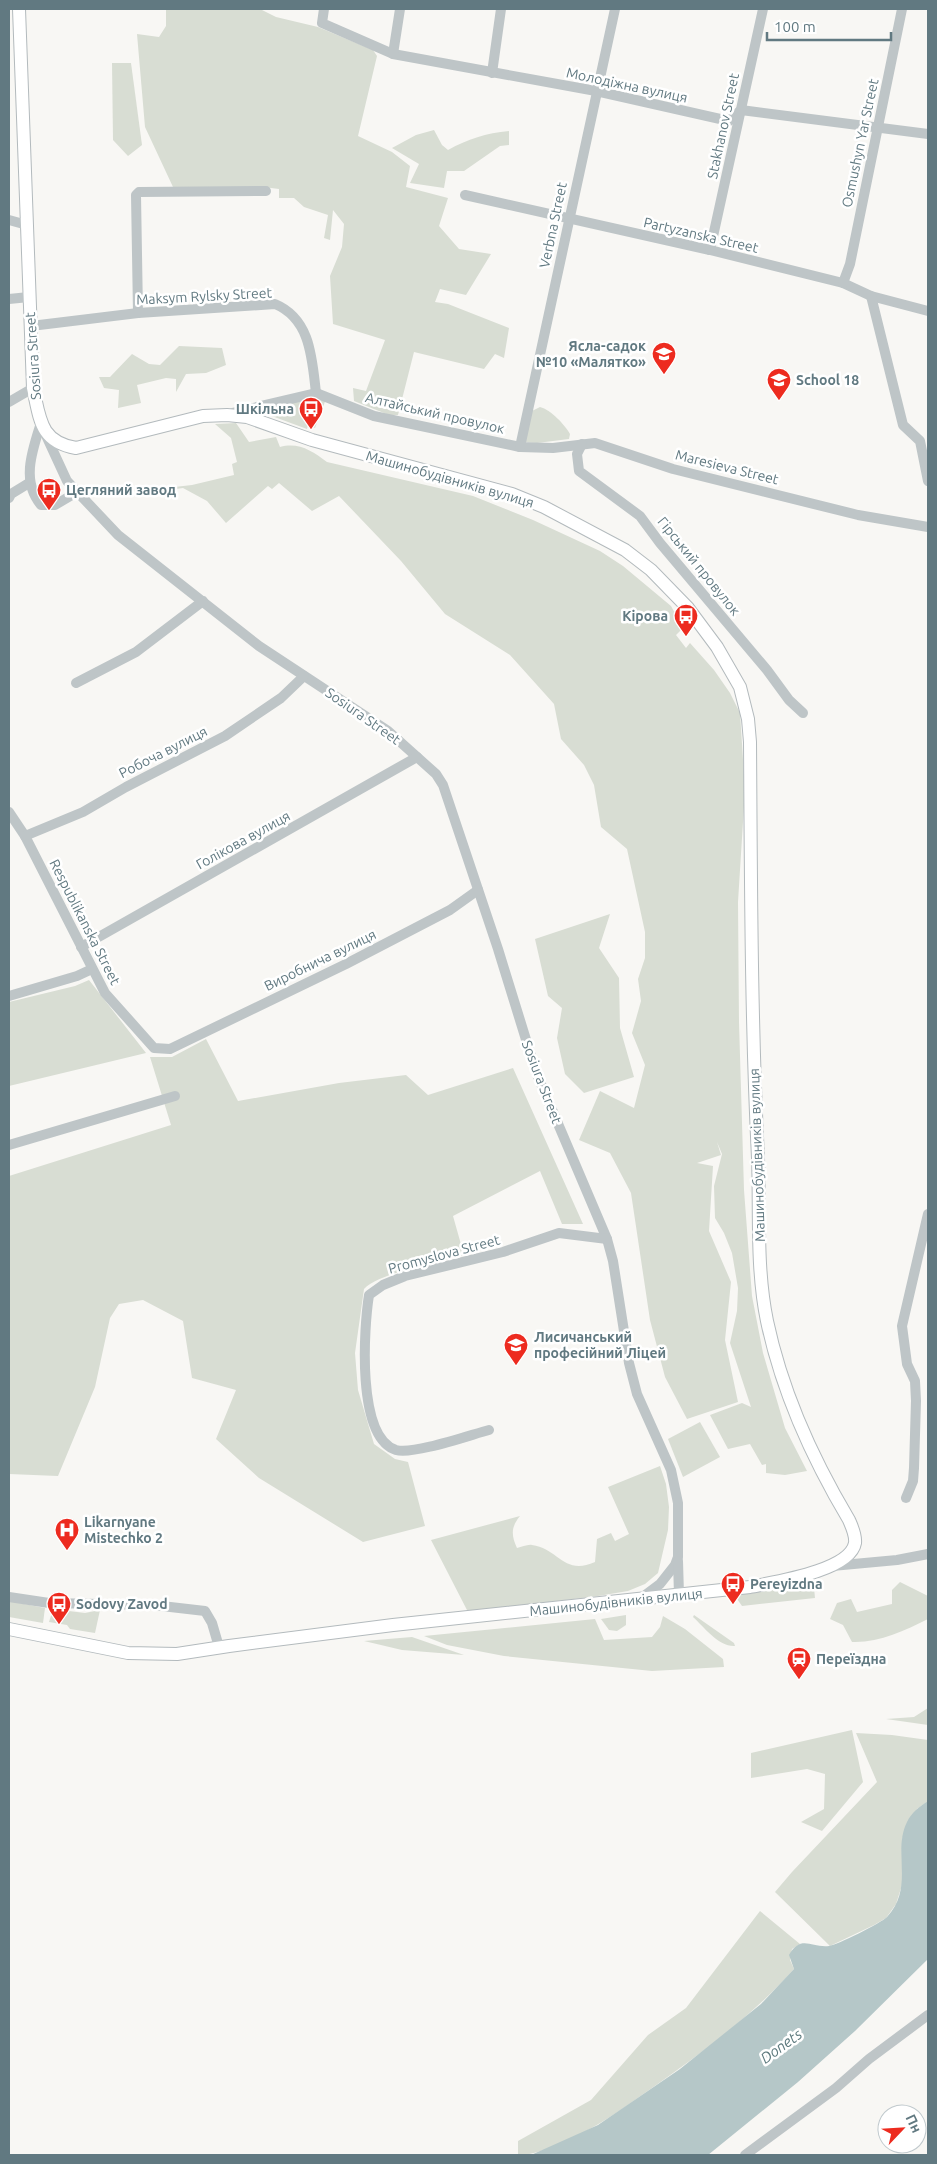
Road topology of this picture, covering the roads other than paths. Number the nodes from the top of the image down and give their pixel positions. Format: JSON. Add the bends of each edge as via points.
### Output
{"nodes":[{"id":1,"x":18,"y":9,"type":"edge"},
{"id":2,"x":324,"y":9,"type":"edge"},
{"id":3,"x":400,"y":9,"type":"edge"},
{"id":4,"x":501,"y":9,"type":"edge"},
{"id":5,"x":615,"y":9,"type":"edge"},
{"id":6,"x":763,"y":9,"type":"edge"},
{"id":7,"x":902,"y":9,"type":"edge"},
{"id":8,"x":14,"y":40,"type":"edge"},
{"id":9,"x":393,"y":54,"type":"junction"},
{"id":10,"x":492,"y":73,"type":"junction"},
{"id":11,"x":596,"y":91,"type":"junction"},
{"id":12,"x":741,"y":110,"type":"junction"},
{"id":13,"x":877,"y":126,"type":"junction"},
{"id":14,"x":928,"y":134,"type":"edge"},
{"id":15,"x":266,"y":191,"type":"dead end"},
{"id":16,"x":465,"y":195,"type":"dead end"},
{"id":17,"x":568,"y":218,"type":"junction"},
{"id":18,"x":9,"y":220,"type":"edge"},
{"id":19,"x":27,"y":225,"type":"junction"},
{"id":20,"x":710,"y":250,"type":"junction"},
{"id":21,"x":843,"y":283,"type":"junction"},
{"id":22,"x":871,"y":296,"type":"junction"},
{"id":23,"x":29,"y":297,"type":"junction"},
{"id":24,"x":9,"y":299,"type":"edge"},
{"id":25,"x":928,"y":311,"type":"edge"},
{"id":26,"x":138,"y":313,"type":"junction"},
{"id":27,"x":31,"y":326,"type":"junction"},
{"id":28,"x":33,"y":388,"type":"junction"},
{"id":29,"x":316,"y":393,"type":"junction"},
{"id":30,"x":9,"y":402,"type":"edge"},
{"id":31,"x":227,"y":415,"type":"junction"},
{"id":32,"x":41,"y":423,"type":"junction"},
{"id":33,"x":582,"y":444,"type":"junction"},
{"id":34,"x":520,"y":448,"type":"junction"},
{"id":35,"x":927,"y":465,"type":"edge"},
{"id":36,"x":29,"y":481,"type":"junction"},
{"id":37,"x":928,"y":481,"type":"edge"},
{"id":38,"x":9,"y":486,"type":"edge"},
{"id":39,"x":77,"y":492,"type":"junction"},
{"id":40,"x":9,"y":498,"type":"edge"},
{"id":41,"x":928,"y":527,"type":"edge"},
{"id":42,"x":203,"y":601,"type":"junction"},
{"id":43,"x":304,"y":676,"type":"junction"},
{"id":44,"x":76,"y":683,"type":"dead end"},
{"id":45,"x":803,"y":713,"type":"dead end"},
{"id":46,"x":418,"y":757,"type":"junction"},
{"id":47,"x":9,"y":813,"type":"edge"},
{"id":48,"x":26,"y":836,"type":"junction"},
{"id":49,"x":478,"y":890,"type":"junction"},
{"id":50,"x":81,"y":948,"type":"junction"},
{"id":51,"x":92,"y":969,"type":"junction"},
{"id":52,"x":9,"y":996,"type":"edge"},
{"id":53,"x":170,"y":1049,"type":"joint"},
{"id":54,"x":175,"y":1096,"type":"dead end"},
{"id":55,"x":9,"y":1146,"type":"edge"},
{"id":56,"x":928,"y":1214,"type":"edge"},
{"id":57,"x":926,"y":1236,"type":"edge"},
{"id":58,"x":608,"y":1239,"type":"junction"},
{"id":59,"x":490,"y":1430,"type":"dead end"},
{"id":60,"x":906,"y":1498,"type":"dead end"},
{"id":61,"x":928,"y":1554,"type":"edge"},
{"id":62,"x":678,"y":1557,"type":"junction"},
{"id":63,"x":831,"y":1566,"type":"junction"},
{"id":64,"x":679,"y":1595,"type":"junction"},
{"id":65,"x":9,"y":1596,"type":"edge"},
{"id":66,"x":639,"y":1599,"type":"junction"},
{"id":67,"x":9,"y":1629,"type":"edge"},
{"id":68,"x":219,"y":1647,"type":"junction"},
{"id":69,"x":928,"y":2015,"type":"edge"},
{"id":70,"x":745,"y":2155,"type":"edge"}],
"edges":[{"from":1,"to":8,"type":"main road","name":"Sosiura Street"},
{"from":2,"to":9,"type":"street","name":"Молодіжна вулиця","via":[[322,23]]},
{"from":3,"to":9,"type":"street"},
{"from":4,"to":10,"type":"street"},
{"from":5,"to":11,"type":"street","name":"Verbna Street"},
{"from":6,"to":12,"type":"street","name":"Stakhanov Street"},
{"from":7,"to":13,"type":"street","name":"Osmushyn Yar Street"},
{"from":8,"to":19,"type":"main road","name":"Sosiura Street"},
{"from":9,"to":10,"type":"street","name":"Молодіжна вулиця"},
{"from":10,"to":11,"type":"street","name":"Молодіжна вулиця"},
{"from":11,"to":12,"type":"street","name":"Молодіжна вулиця","via":[[729,120]]},
{"from":11,"to":17,"type":"street","name":"Verbna Street"},
{"from":12,"to":13,"type":"street","name":"Молодіжна вулиця"},
{"from":12,"to":20,"type":"street","name":"Stakhanov Street"},
{"from":13,"to":14,"type":"street","name":"Молодіжна вулиця"},
{"from":13,"to":21,"type":"street","name":"Osmushyn Yar Street","via":[[850,264]]},
{"from":15,"to":26,"type":"street","via":[[138,192]]},
{"from":16,"to":17,"type":"street","name":"Partyzanska Street"},
{"from":17,"to":20,"type":"street","name":"Partyzanska Street"},
{"from":17,"to":34,"type":"street","name":"Verbna Street"},
{"from":18,"to":19,"type":"street"},
{"from":19,"to":23,"type":"main road","name":"Sosiura Street"},
{"from":20,"to":21,"type":"street","name":"Partyzanska Street"},
{"from":21,"to":22,"type":"street","name":"Partyzanska Street"},
{"from":22,"to":25,"type":"street","name":"Partyzanska Street"},
{"from":22,"to":35,"type":"street","via":[[903,425],[920,441]]},
{"from":23,"to":24,"type":"street"},
{"from":23,"to":27,"type":"main road","name":"Sosiura Street"},
{"from":26,"to":27,"type":"street","name":"Maksym Rylsky Street"},
{"from":26,"to":29,"type":"street","name":"Maksym Rylsky Street","via":[[275,304],[296,318],[308,340]]},
{"from":27,"to":28,"type":"main road","name":"Sosiura Street"},
{"from":28,"to":30,"type":"street"},
{"from":28,"to":32,"type":"main road","name":"Sosiura Street"},
{"from":29,"to":31,"type":"street"},
{"from":29,"to":34,"type":"street","name":"Алтайський провулок","via":[[374,416]]},
{"from":31,"to":32,"type":"main road","name":"Машинобудівників вулиця","via":[[203,416],[76,448],[61,445],[50,438]]},
{"from":31,"to":63,"type":"main road","name":"Машинобудівників вулиця","via":[[247,417],[312,440],[512,494],[544,507],[625,550],[651,570],[688,608],[732,670],[745,702],[750,742],[753,1043],[761,1268],[767,1320],[783,1380],[799,1424],[854,1532],[855,1543],[850,1552]]},
{"from":32,"to":36,"type":"street","via":[[31,455]]},
{"from":32,"to":39,"type":"street","name":"Sosiura Street","via":[[58,464]]},
{"from":33,"to":34,"type":"street","name":"Maresieva Street"},
{"from":33,"to":41,"type":"street","name":"Maresieva Street","via":[[595,442],[673,469],[858,516]]},
{"from":33,"to":45,"type":"street","name":"Гірський провулок","via":[[577,454],[580,471],[640,516]]},
{"from":35,"to":37,"type":"street"},
{"from":36,"to":38,"type":"street"},
{"from":36,"to":39,"type":"street","via":[[34,497],[41,505],[55,504]]},
{"from":36,"to":40,"type":"street"},
{"from":39,"to":42,"type":"street","name":"Sosiura Street","via":[[118,535]]},
{"from":42,"to":43,"type":"street","name":"Sosiura Street","via":[[259,646]]},
{"from":42,"to":44,"type":"street","via":[[136,652]]},
{"from":43,"to":46,"type":"street","name":"Sosiura Street","via":[[388,731]]},
{"from":43,"to":48,"type":"street","name":"Робоча вулиця","via":[[281,698],[225,736],[83,812]]},
{"from":46,"to":49,"type":"street","name":"Sosiura Street","via":[[443,785]]},
{"from":46,"to":50,"type":"street","name":"Голікова вулиця"},
{"from":47,"to":48,"type":"street","name":"Respublikanska Street"},
{"from":48,"to":50,"type":"street","name":"Respublikanska Street"},
{"from":49,"to":53,"type":"street","name":"Виробнича вулиця","via":[[441,915]]},
{"from":49,"to":58,"type":"street","name":"Sosiura Street","via":[[536,1072]]},
{"from":50,"to":51,"type":"street","name":"Respublikanska Street"},
{"from":51,"to":52,"type":"street"},
{"from":51,"to":53,"type":"street","name":"Respublikanska Street","via":[[105,993],[154,1048]]},
{"from":54,"to":55,"type":"street"},
{"from":56,"to":57,"type":"street"},
{"from":57,"to":60,"type":"street","via":[[916,1260],[902,1326],[906,1364],[915,1381],[916,1401],[913,1481]]},
{"from":58,"to":59,"type":"street","name":"Promyslova Street","via":[[559,1233],[503,1252],[404,1276],[369,1295],[364,1366],[366,1395],[381,1440],[396,1450],[410,1450]]},
{"from":58,"to":62,"type":"street","name":"Sosiura Street","via":[[637,1394],[676,1486]]},
{"from":61,"to":63,"type":"street"},
{"from":62,"to":64,"type":"street","name":"Sosiura Street"},
{"from":62,"to":66,"type":"street","via":[[666,1578]]},
{"from":63,"to":64,"type":"main road","name":"Машинобудівників вулиця","via":[[750,1587]]},
{"from":64,"to":66,"type":"main road","name":"Машинобудівників вулиця"},
{"from":65,"to":68,"type":"street","via":[[49,1603],[153,1605],[205,1611]]},
{"from":66,"to":68,"type":"main road","name":"Машинобудівників вулиця"},
{"from":67,"to":68,"type":"main road","name":"Машинобудівників вулиця","via":[[128,1653],[177,1654]]},
{"from":69,"to":70,"type":"street"}]}
